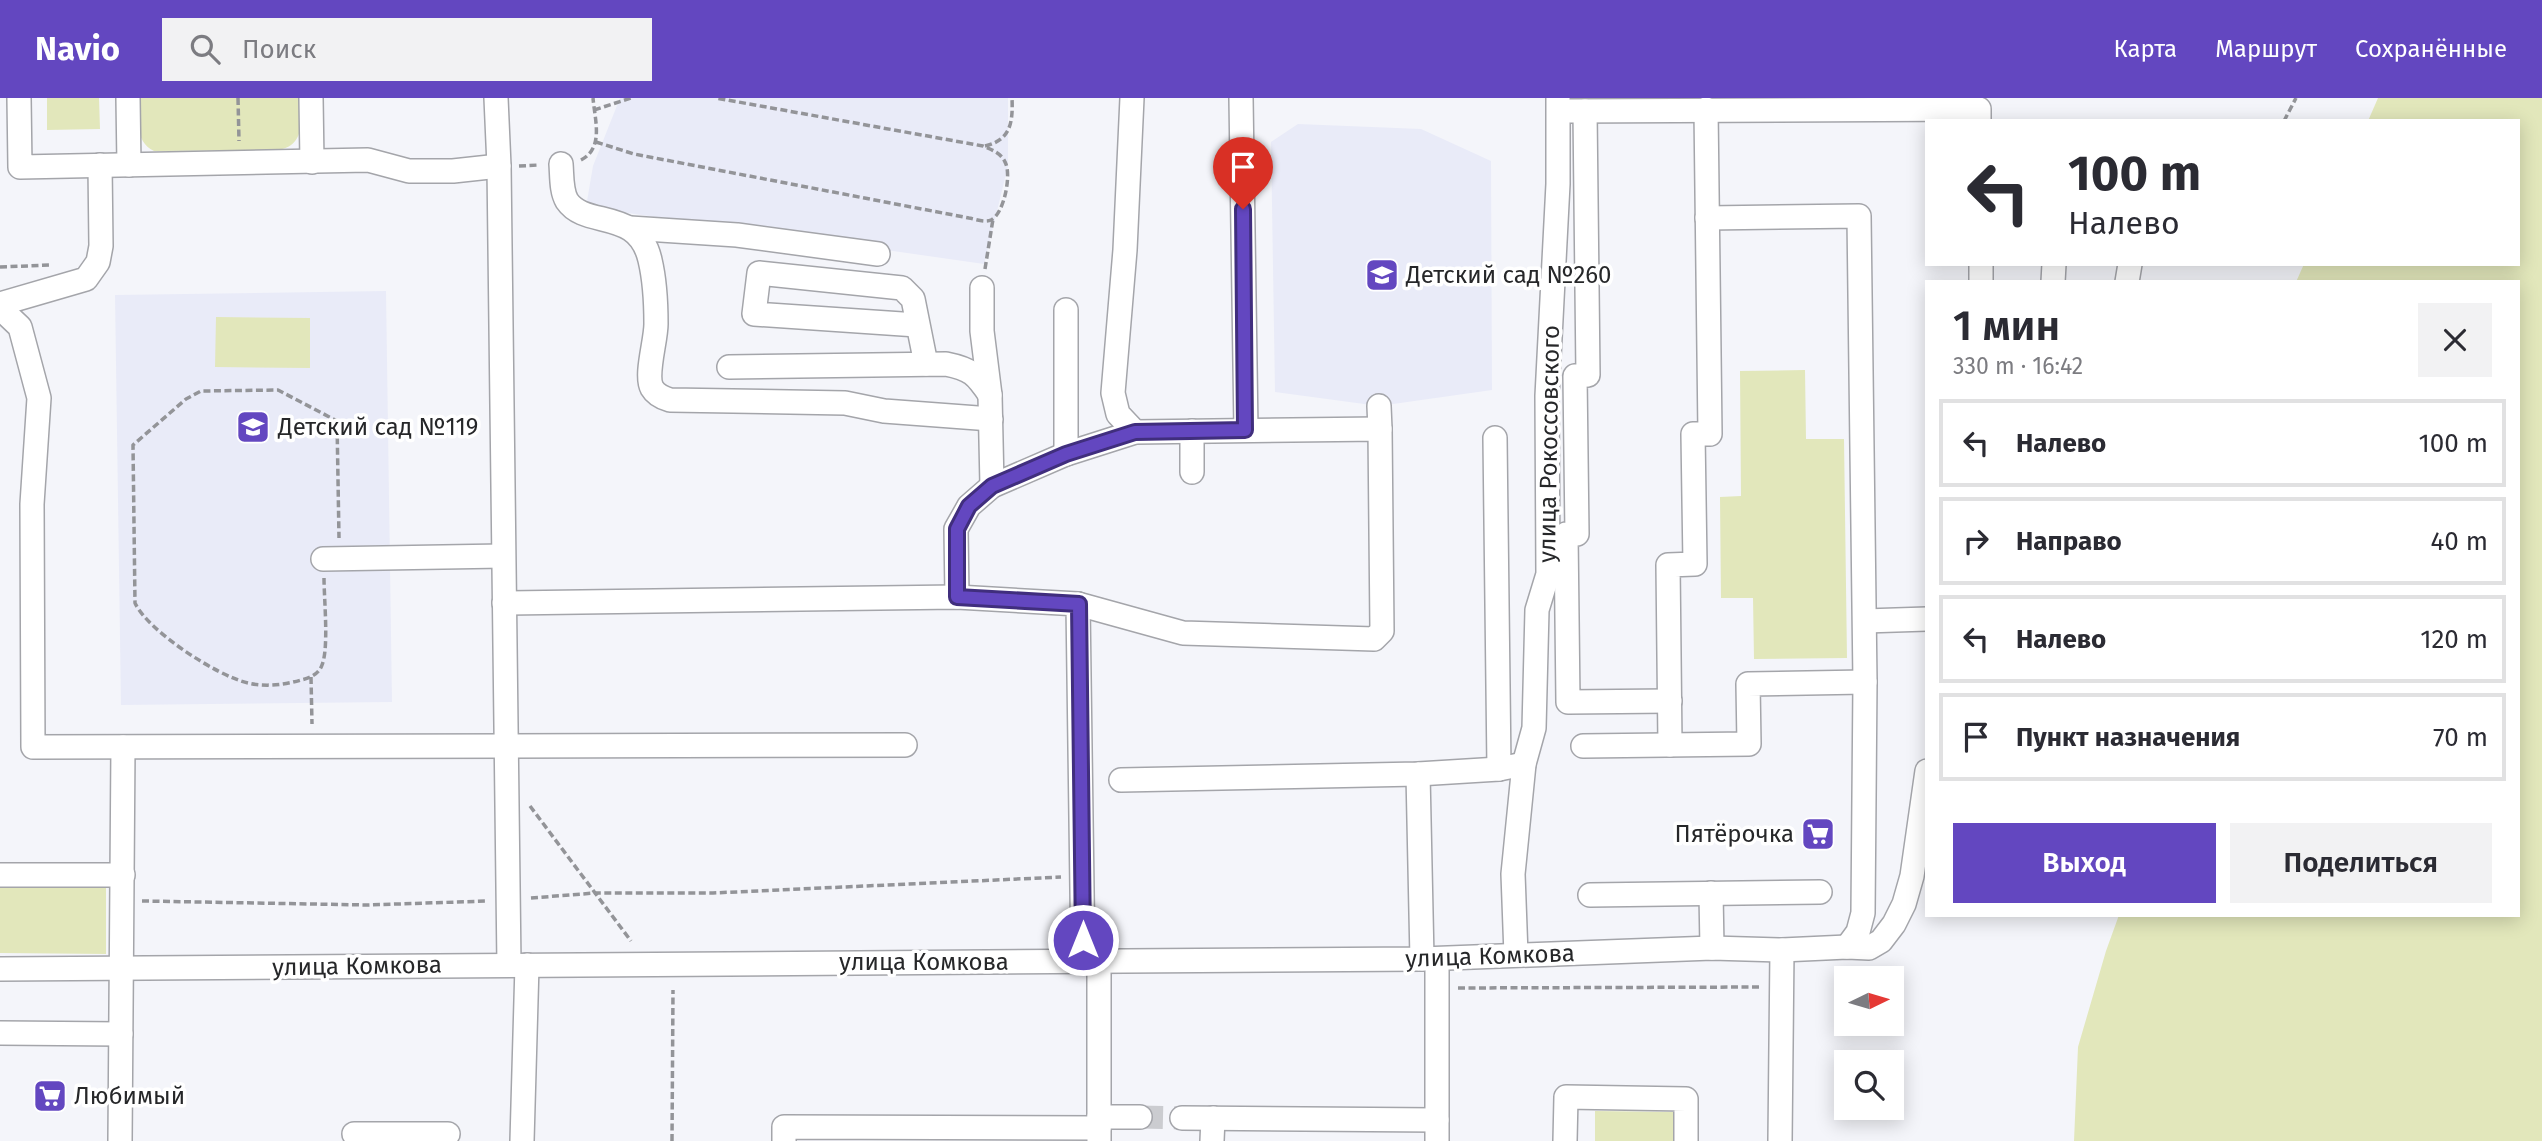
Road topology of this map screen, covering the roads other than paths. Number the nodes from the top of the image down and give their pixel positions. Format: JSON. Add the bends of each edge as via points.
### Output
{"nodes":[{"id":1,"x":19,"y":98,"type":"edge"},
{"id":2,"x":128,"y":98,"type":"edge"},
{"id":3,"x":311,"y":98,"type":"edge"},
{"id":4,"x":496,"y":98,"type":"edge"},
{"id":5,"x":1132,"y":98,"type":"edge"},
{"id":6,"x":1241,"y":98,"type":"edge"},
{"id":7,"x":1558,"y":104,"type":"edge"},
{"id":8,"x":1706,"y":109,"type":"junction"},
{"id":9,"x":1585,"y":111,"type":"junction"},
{"id":10,"x":1979,"y":119,"type":"edge"},
{"id":11,"x":312,"y":162,"type":"junction"},
{"id":12,"x":561,"y":164,"type":"dead end"},
{"id":13,"x":100,"y":165,"type":"junction"},
{"id":14,"x":129,"y":165,"type":"junction"},
{"id":15,"x":499,"y":166,"type":"junction"},
{"id":16,"x":1707,"y":218,"type":"junction"},
{"id":17,"x":630,"y":228,"type":"junction"},
{"id":18,"x":878,"y":254,"type":"dead end"},
{"id":19,"x":982,"y":288,"type":"road end"},
{"id":20,"x":0,"y":306,"type":"edge"},
{"id":21,"x":1066,"y":310,"type":"dead end"},
{"id":22,"x":917,"y":325,"type":"junction"},
{"id":23,"x":926,"y":364,"type":"junction"},
{"id":24,"x":729,"y":367,"type":"dead end"},
{"id":25,"x":990,"y":395,"type":"junction"},
{"id":26,"x":991,"y":419,"type":"junction"},
{"id":27,"x":1245,"y":430,"type":"junction"},
{"id":28,"x":1192,"y":431,"type":"junction"},
{"id":29,"x":1135,"y":432,"type":"junction"},
{"id":30,"x":1495,"y":438,"type":"dead end"},
{"id":31,"x":1066,"y":454,"type":"junction"},
{"id":32,"x":1192,"y":472,"type":"dead end"},
{"id":33,"x":992,"y":486,"type":"junction"},
{"id":34,"x":503,"y":556,"type":"junction"},
{"id":35,"x":331,"y":559,"type":"road end"},
{"id":36,"x":957,"y":597,"type":"junction"},
{"id":37,"x":504,"y":603,"type":"junction"},
{"id":38,"x":1079,"y":604,"type":"junction"},
{"id":39,"x":1925,"y":620,"type":"edge"},
{"id":40,"x":1864,"y":621,"type":"junction"},
{"id":41,"x":1865,"y":682,"type":"junction"},
{"id":42,"x":1670,"y":701,"type":"junction"},
{"id":43,"x":905,"y":745,"type":"dead end"},
{"id":44,"x":1670,"y":745,"type":"junction"},
{"id":45,"x":505,"y":746,"type":"junction"},
{"id":46,"x":1583,"y":746,"type":"dead end"},
{"id":47,"x":122,"y":747,"type":"junction"},
{"id":48,"x":1524,"y":764,"type":"junction"},
{"id":49,"x":1499,"y":769,"type":"junction"},
{"id":50,"x":1418,"y":774,"type":"junction"},
{"id":51,"x":1121,"y":780,"type":"dead end"},
{"id":52,"x":1925,"y":785,"type":"edge"},
{"id":53,"x":0,"y":875,"type":"edge"},
{"id":54,"x":123,"y":875,"type":"junction"},
{"id":55,"x":1820,"y":892,"type":"dead end"},
{"id":56,"x":1711,"y":894,"type":"junction"},
{"id":57,"x":1590,"y":895,"type":"dead end"},
{"id":58,"x":1847,"y":947,"type":"junction"},
{"id":59,"x":1712,"y":948,"type":"junction"},
{"id":60,"x":1782,"y":950,"type":"junction"},
{"id":61,"x":1516,"y":956,"type":"junction"},
{"id":62,"x":1429,"y":959,"type":"junction"},
{"id":63,"x":1091,"y":960,"type":"junction"},
{"id":64,"x":518,"y":965,"type":"junction"},
{"id":65,"x":123,"y":968,"type":"junction"},
{"id":66,"x":0,"y":969,"type":"edge"},
{"id":67,"x":0,"y":1033,"type":"edge"},
{"id":68,"x":121,"y":1034,"type":"junction"},
{"id":69,"x":1140,"y":1117,"type":"tunnel mouth"},
{"id":70,"x":1182,"y":1118,"type":"tunnel mouth"},
{"id":71,"x":1099,"y":1129,"type":"edge"},
{"id":72,"x":1212,"y":1130,"type":"edge"},
{"id":73,"x":1437,"y":1130,"type":"edge"},
{"id":74,"x":354,"y":1134,"type":"dead end"},
{"id":75,"x":448,"y":1134,"type":"dead end"},
{"id":76,"x":1001,"y":1134,"type":"edge"},
{"id":77,"x":407,"y":1138,"type":"edge"},
{"id":78,"x":120,"y":1141,"type":"edge"},
{"id":79,"x":522,"y":1141,"type":"edge"},
{"id":80,"x":784,"y":1141,"type":"edge"},
{"id":81,"x":1565,"y":1141,"type":"edge"},
{"id":82,"x":1686,"y":1141,"type":"edge"},
{"id":83,"x":1780,"y":1141,"type":"edge"}],
"edges":[{"from":1,"to":13,"type":"street","via":[[20,167]]},
{"from":2,"to":14,"type":"street"},
{"from":3,"to":11,"type":"street"},
{"from":4,"to":15,"type":"street"},
{"from":5,"to":29,"type":"street","via":[[1113,393],[1118,414]]},
{"from":6,"to":27,"type":"street"},
{"from":7,"to":9,"type":"street"},
{"from":7,"to":48,"type":"street","name":"улица Рокоссовского","via":[[1547,396],[1548,574],[1538,610],[1534,728]]},
{"from":8,"to":9,"type":"street"},
{"from":8,"to":10,"type":"street","via":[[1979,109]]},
{"from":8,"to":16,"type":"street"},
{"from":9,"to":42,"type":"street","via":[[1588,375],[1575,376],[1577,534],[1566,534],[1568,702]]},
{"from":11,"to":14,"type":"street"},
{"from":11,"to":15,"type":"street","via":[[368,160],[409,171]]},
{"from":12,"to":17,"type":"street","via":[[568,203]]},
{"from":13,"to":14,"type":"street"},
{"from":13,"to":20,"type":"street","via":[[101,246],[98,262],[86,279]]},
{"from":15,"to":34,"type":"street"},
{"from":16,"to":40,"type":"street","via":[[1859,216]]},
{"from":16,"to":42,"type":"street","via":[[1710,434],[1693,434],[1695,564],[1668,565]]},
{"from":17,"to":18,"type":"street","via":[[737,235]]},
{"from":17,"to":26,"type":"street","via":[[650,257],[656,288],[650,379],[660,396],[670,400],[845,403],[884,411]]},
{"from":19,"to":25,"type":"street"},
{"from":20,"to":47,"type":"street","via":[[20,327],[39,398],[32,504],[33,747]]},
{"from":21,"to":31,"type":"street"},
{"from":22,"to":22,"type":"street","via":[[754,314],[759,273],[902,288],[913,299]]},
{"from":22,"to":23,"type":"street"},
{"from":23,"to":24,"type":"street"},
{"from":23,"to":25,"type":"street","via":[[967,368]]},
{"from":25,"to":26,"type":"street"},
{"from":26,"to":33,"type":"street"},
{"from":27,"to":28,"type":"street"},
{"from":27,"to":38,"type":"street","via":[[1380,417],[1382,631],[1374,639],[1183,633]]},
{"from":28,"to":29,"type":"street"},
{"from":28,"to":32,"type":"street"},
{"from":29,"to":31,"type":"street"},
{"from":30,"to":49,"type":"street"},
{"from":31,"to":33,"type":"street"},
{"from":33,"to":36,"type":"street","via":[[969,506],[957,529]]},
{"from":34,"to":35,"type":"street"},
{"from":34,"to":37,"type":"street"},
{"from":36,"to":37,"type":"street"},
{"from":36,"to":38,"type":"street"},
{"from":37,"to":45,"type":"street"},
{"from":38,"to":63,"type":"street","via":[[1082,876]]},
{"from":39,"to":40,"type":"street"},
{"from":40,"to":41,"type":"street"},
{"from":41,"to":44,"type":"street","via":[[1748,684],[1749,744]]},
{"from":41,"to":58,"type":"street","via":[[1863,913],[1858,932]]},
{"from":42,"to":44,"type":"street"},
{"from":43,"to":45,"type":"street"},
{"from":44,"to":46,"type":"street"},
{"from":45,"to":47,"type":"street"},
{"from":45,"to":64,"type":"street","via":[[508,900]]},
{"from":47,"to":54,"type":"street"},
{"from":48,"to":49,"type":"street"},
{"from":48,"to":61,"type":"street","name":"улица Рокоссовского","via":[[1513,874]]},
{"from":49,"to":50,"type":"street"},
{"from":50,"to":51,"type":"street"},
{"from":50,"to":62,"type":"street"},
{"from":52,"to":58,"type":"street","name":"улица Комкова","via":[[1904,904],[1881,941],[1869,948]]},
{"from":53,"to":54,"type":"street"},
{"from":54,"to":65,"type":"street"},
{"from":55,"to":56,"type":"street"},
{"from":56,"to":57,"type":"street"},
{"from":56,"to":59,"type":"street"},
{"from":58,"to":60,"type":"street","name":"улица Комкова"},
{"from":59,"to":60,"type":"street","name":"улица Комкова"},
{"from":59,"to":61,"type":"street","name":"улица Комкова"},
{"from":60,"to":83,"type":"street"},
{"from":61,"to":62,"type":"street","name":"улица Комкова"},
{"from":62,"to":63,"type":"street","name":"улица Комкова"},
{"from":62,"to":73,"type":"street","via":[[1437,988]]},
{"from":63,"to":64,"type":"street","name":"улица Комкова"},
{"from":63,"to":71,"type":"street"},
{"from":64,"to":65,"type":"street","name":"улица Комкова"},
{"from":64,"to":79,"type":"street"},
{"from":65,"to":66,"type":"street","name":"улица Комкова"},
{"from":65,"to":68,"type":"street"},
{"from":67,"to":68,"type":"street"},
{"from":68,"to":78,"type":"street"},
{"from":69,"to":71,"type":"street"},
{"from":70,"to":72,"type":"street"},
{"from":71,"to":76,"type":"street"},
{"from":72,"to":73,"type":"street"},
{"from":74,"to":77,"type":"street"},
{"from":75,"to":77,"type":"street"},
{"from":76,"to":80,"type":"street","via":[[784,1127]]},
{"from":81,"to":82,"type":"street","via":[[1566,1097],[1686,1099]]}]}
